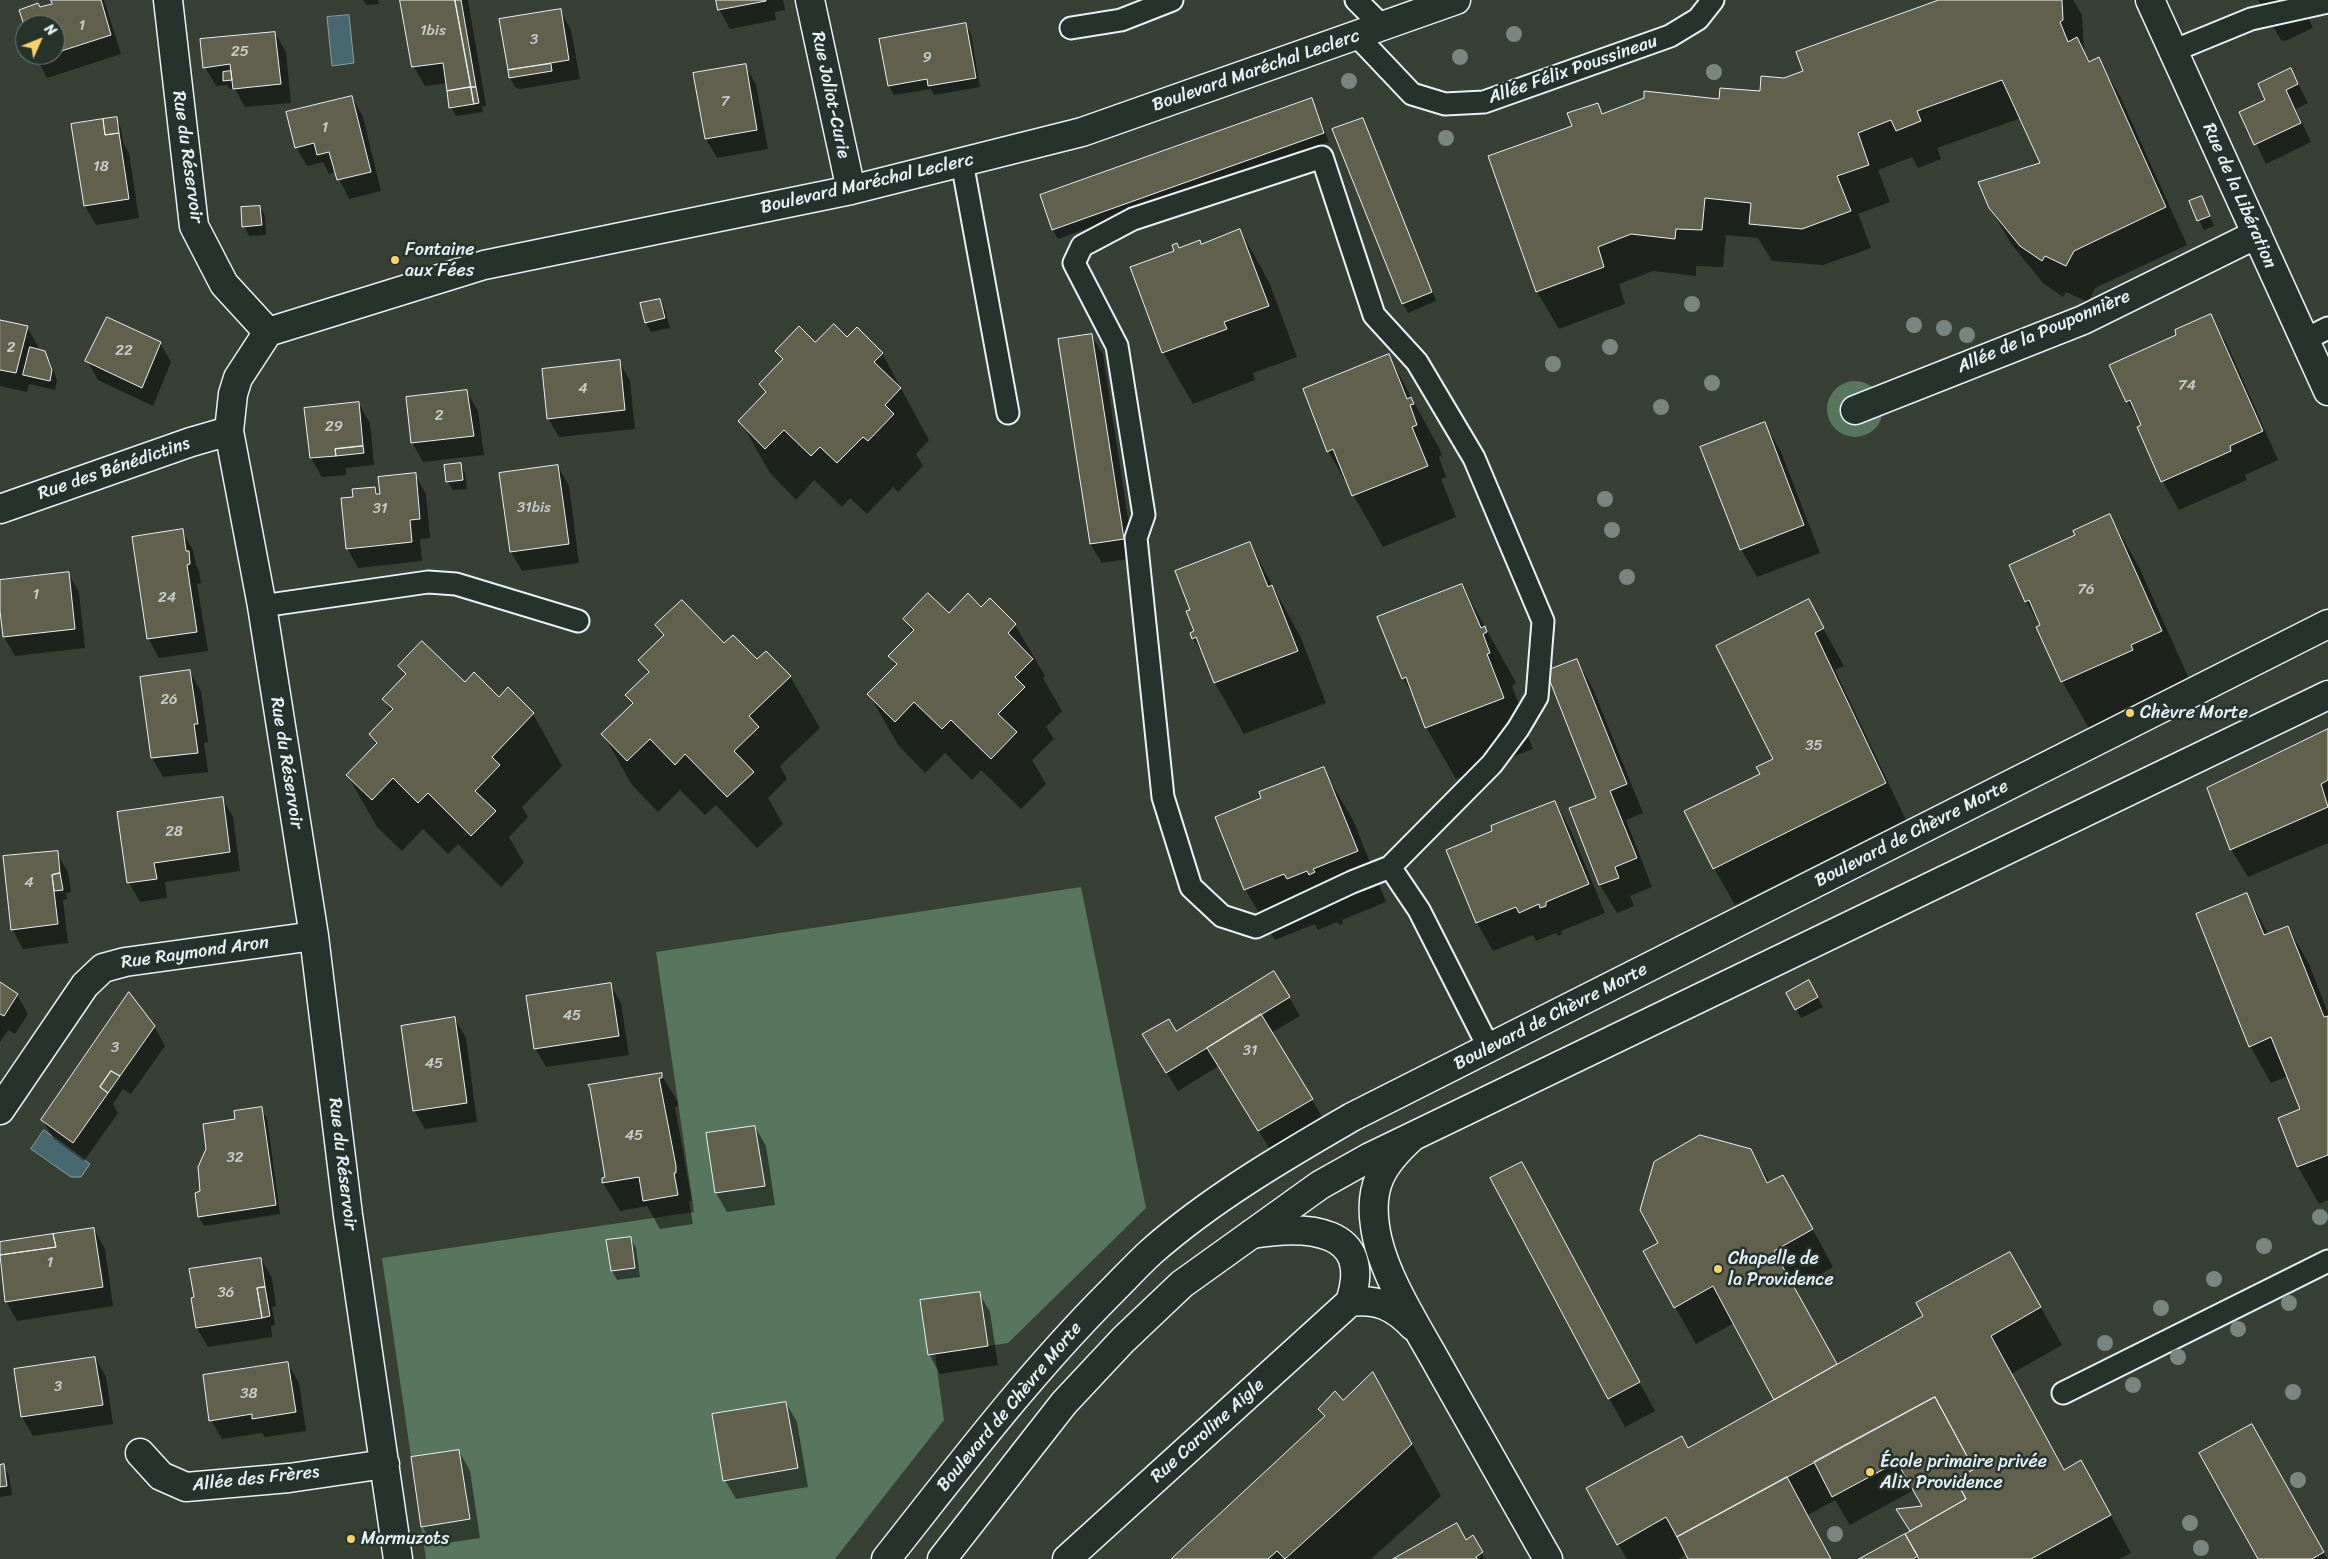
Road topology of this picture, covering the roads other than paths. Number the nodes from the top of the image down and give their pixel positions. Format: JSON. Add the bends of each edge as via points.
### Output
{"nodes":[{"id":1,"x":168,"y":0,"type":"edge"},
{"id":2,"x":810,"y":0,"type":"edge"},
{"id":3,"x":1172,"y":0,"type":"edge"},
{"id":4,"x":1356,"y":0,"type":"edge"},
{"id":5,"x":1456,"y":0,"type":"edge"},
{"id":6,"x":1713,"y":0,"type":"edge"},
{"id":7,"x":2150,"y":0,"type":"edge"},
{"id":8,"x":2328,"y":2,"type":"edge"},
{"id":9,"x":1382,"y":26,"type":"junction"},
{"id":10,"x":1071,"y":28,"type":"dead end"},
{"id":11,"x":1357,"y":36,"type":"junction"},
{"id":12,"x":2173,"y":51,"type":"junction"},
{"id":13,"x":962,"y":162,"type":"junction"},
{"id":14,"x":851,"y":190,"type":"junction"},
{"id":15,"x":2257,"y":234,"type":"junction"},
{"id":16,"x":2328,"y":328,"type":"edge"},
{"id":17,"x":268,"y":332,"type":"junction"},
{"id":18,"x":2304,"y":340,"type":"junction"},
{"id":19,"x":2328,"y":391,"type":"edge"},
{"id":20,"x":1855,"y":410,"type":"dead end"},
{"id":21,"x":1008,"y":413,"type":"dead end"},
{"id":22,"x":229,"y":431,"type":"junction"},
{"id":23,"x":0,"y":508,"type":"edge"},
{"id":24,"x":262,"y":606,"type":"junction"},
{"id":25,"x":578,"y":621,"type":"dead end"},
{"id":26,"x":2328,"y":624,"type":"edge"},
{"id":27,"x":2328,"y":695,"type":"edge"},
{"id":28,"x":1390,"y":867,"type":"junction"},
{"id":29,"x":314,"y":936,"type":"junction"},
{"id":30,"x":1488,"y":1048,"type":"junction"},
{"id":31,"x":0,"y":1110,"type":"edge"},
{"id":32,"x":1413,"y":1136,"type":"junction"},
{"id":33,"x":1252,"y":1234,"type":"junction"},
{"id":34,"x":2328,"y":1261,"type":"edge"},
{"id":35,"x":1350,"y":1302,"type":"junction"},
{"id":36,"x":1422,"y":1337,"type":"junction"},
{"id":37,"x":2063,"y":1393,"type":"dead end"},
{"id":38,"x":140,"y":1453,"type":"dead end"},
{"id":39,"x":384,"y":1464,"type":"junction"},
{"id":40,"x":398,"y":1559,"type":"edge"},
{"id":41,"x":886,"y":1559,"type":"edge"},
{"id":42,"x":942,"y":1559,"type":"edge"},
{"id":43,"x":1066,"y":1559,"type":"edge"},
{"id":44,"x":1548,"y":1559,"type":"edge"}],
"edges":[{"from":1,"to":17,"type":"street","name":"Rue du Réservoir","via":[[194,226],[224,284]]},
{"from":2,"to":14,"type":"street","name":"Rue Joliot-Curie"},
{"from":3,"to":10,"type":"lane","via":[[1121,20]]},
{"from":4,"to":9,"type":"lane"},
{"from":5,"to":9,"type":"street","name":"Boulevard Maréchal Leclerc"},
{"from":6,"to":11,"type":"lane","name":"Allée Félix Poussineau","via":[[1698,20],[1670,36],[1484,102],[1445,104],[1412,94]]},
{"from":7,"to":12,"type":"street","name":"Rue de la Libération"},
{"from":8,"to":12,"type":"lane","via":[[2251,19]]},
{"from":9,"to":11,"type":"street","name":"Boulevard Maréchal Leclerc"},
{"from":11,"to":13,"type":"street","name":"Boulevard Maréchal Leclerc","via":[[1082,132]]},
{"from":12,"to":15,"type":"street","name":"Rue de la Libération"},
{"from":13,"to":14,"type":"street","name":"Boulevard Maréchal Leclerc"},
{"from":13,"to":21,"type":"lane"},
{"from":14,"to":17,"type":"street","name":"Boulevard Maréchal Leclerc","via":[[484,265]]},
{"from":15,"to":18,"type":"street","name":"Rue de la Libération"},
{"from":15,"to":20,"type":"street","name":"Allée de la Pouponnière","via":[[2082,320]]},
{"from":16,"to":18,"type":"lane"},
{"from":17,"to":22,"type":"street","name":"Rue du Réservoir","via":[[238,378]]},
{"from":18,"to":19,"type":"street","name":"Rue de la Libération"},
{"from":22,"to":23,"type":"street","name":"Rue des Bénédictins"},
{"from":22,"to":24,"type":"street","name":"Rue du Réservoir"},
{"from":24,"to":25,"type":"lane","via":[[428,582],[456,584]]},
{"from":24,"to":29,"type":"street","name":"Rue du Réservoir"},
{"from":26,"to":30,"type":"street","name":"Boulevard de Chèvre Morte"},
{"from":27,"to":32,"type":"street"},
{"from":28,"to":28,"type":"lane","via":[[1256,927],[1222,916],[1191,887],[1163,797],[1136,538],[1144,515],[1117,346],[1074,263],[1082,246],[1133,219],[1322,157],[1374,315],[1417,362],[1474,458],[1542,621],[1537,696],[1518,729],[1492,764]]},
{"from":28,"to":30,"type":"lane","via":[[1419,910]]},
{"from":29,"to":31,"type":"street","name":"Rue Raymond Aron","via":[[125,962],[103,968],[84,985]]},
{"from":29,"to":39,"type":"street","name":"Rue du Réservoir","via":[[348,1215]]},
{"from":30,"to":41,"type":"street","name":"Boulevard de Chèvre Morte","via":[[1296,1149],[1213,1203],[1151,1252],[1031,1377]]},
{"from":32,"to":33,"type":"street","via":[[1320,1185]]},
{"from":32,"to":36,"type":"street","via":[[1394,1154],[1379,1176],[1374,1225],[1387,1268]]},
{"from":33,"to":35,"type":"street","via":[[1300,1229],[1327,1235],[1337,1241],[1347,1250],[1355,1267]]},
{"from":33,"to":42,"type":"street","via":[[1182,1284],[1123,1340],[1064,1403]]},
{"from":34,"to":37,"type":"lane"},
{"from":35,"to":36,"type":"street","via":[[1375,1302],[1396,1310]]},
{"from":35,"to":43,"type":"street","name":"Rue Caroline Aigle"},
{"from":36,"to":44,"type":"street"},
{"from":38,"to":39,"type":"street","name":"Allée des Frères","via":[[161,1476],[186,1487],[289,1478]]},
{"from":39,"to":40,"type":"street","name":"Rue du Réservoir"}]}
